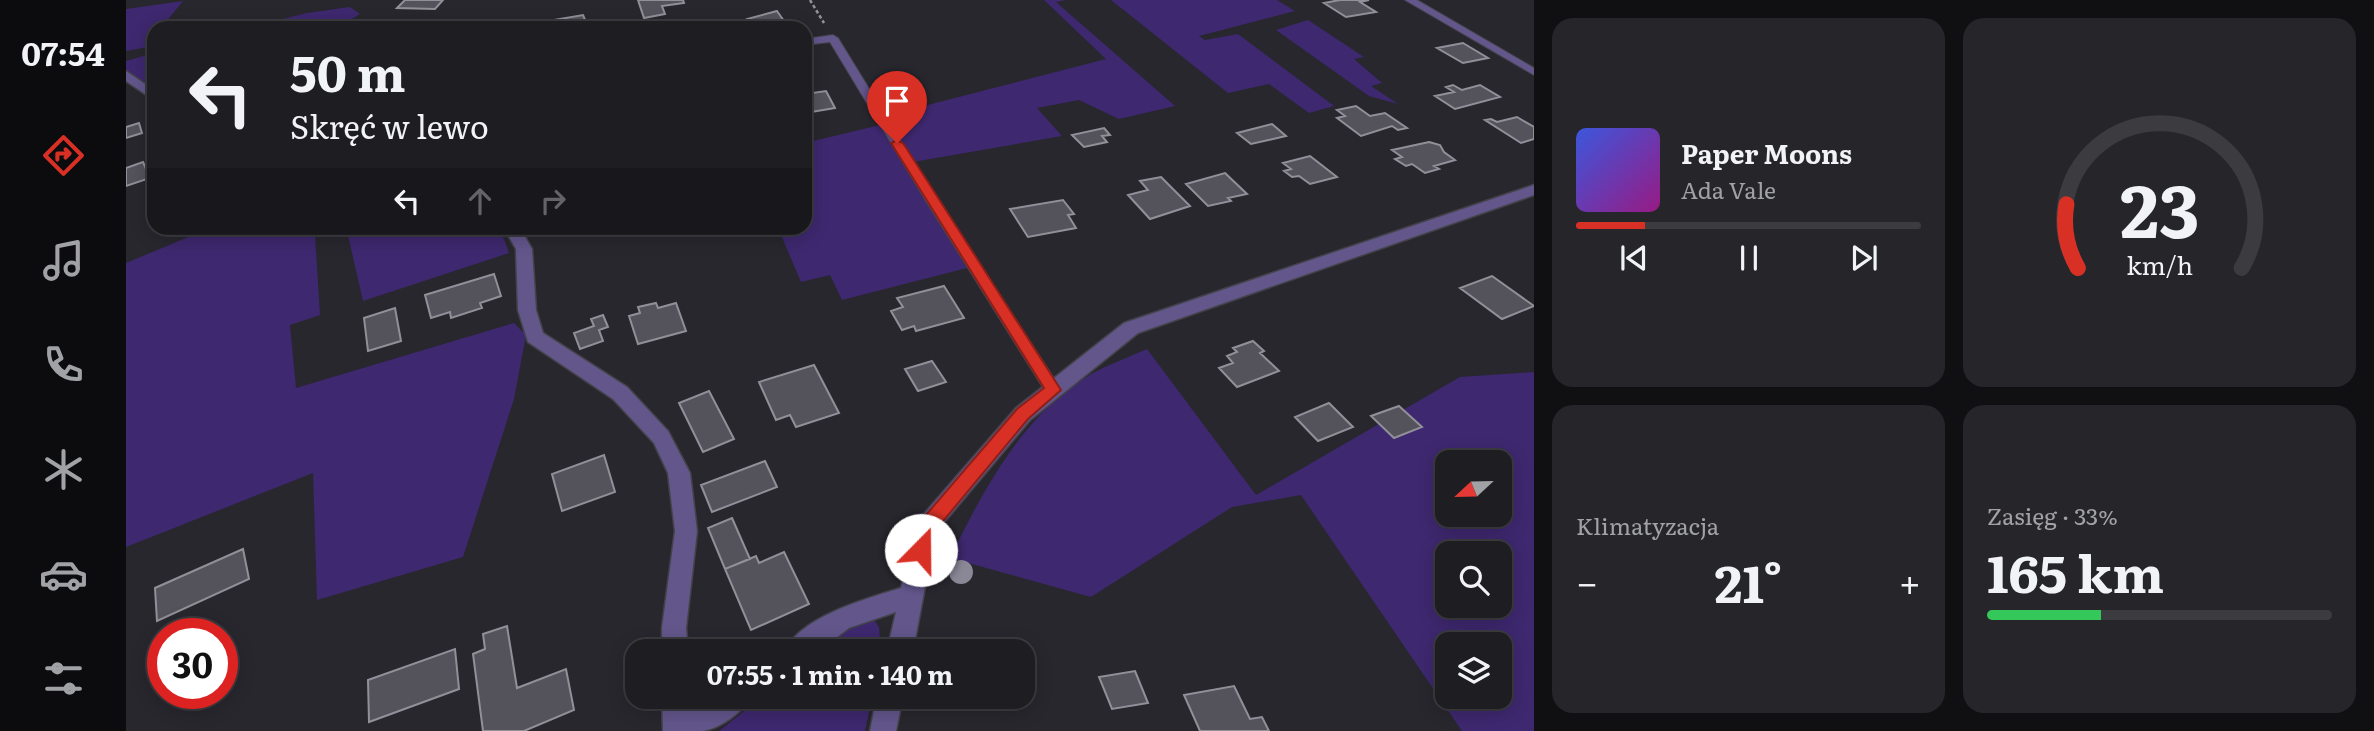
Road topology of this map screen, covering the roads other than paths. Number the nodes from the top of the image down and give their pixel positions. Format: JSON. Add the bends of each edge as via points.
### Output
{"nodes":[{"id":1,"x":1410,"y":0,"type":"edge"},
{"id":2,"x":812,"y":41,"type":"edge"},
{"id":3,"x":1534,"y":72,"type":"edge"},
{"id":4,"x":126,"y":75,"type":"edge"},
{"id":5,"x":147,"y":91,"type":"edge"},
{"id":6,"x":1534,"y":190,"type":"edge"},
{"id":7,"x":516,"y":235,"type":"edge"},
{"id":8,"x":1053,"y":390,"type":"junction"},
{"id":9,"x":911,"y":596,"type":"junction"},
{"id":10,"x":674,"y":639,"type":"edge"},
{"id":11,"x":814,"y":639,"type":"edge"},
{"id":12,"x":902,"y":639,"type":"edge"},
{"id":13,"x":675,"y":709,"type":"edge"},
{"id":14,"x":720,"y":709,"type":"edge"},
{"id":15,"x":887,"y":709,"type":"edge"},
{"id":16,"x":676,"y":730,"type":"edge"},
{"id":17,"x":883,"y":731,"type":"edge"}],
"edges":[{"from":1,"to":3,"type":"lane"},
{"from":2,"to":8,"type":"lane","via":[[833,38]]},
{"from":4,"to":5,"type":"street"},
{"from":6,"to":8,"type":"street","via":[[1131,327]]},
{"from":7,"to":10,"type":"street","via":[[524,249],[527,310],[536,337],[620,393],[661,437],[679,472],[686,531]]},
{"from":8,"to":9,"type":"street","via":[[1023,414],[925,529]]},
{"from":9,"to":11,"type":"street","via":[[842,618]]},
{"from":9,"to":12,"type":"street"},
{"from":13,"to":16,"type":"street"},
{"from":14,"to":16,"type":"street"},
{"from":15,"to":17,"type":"street"}]}
